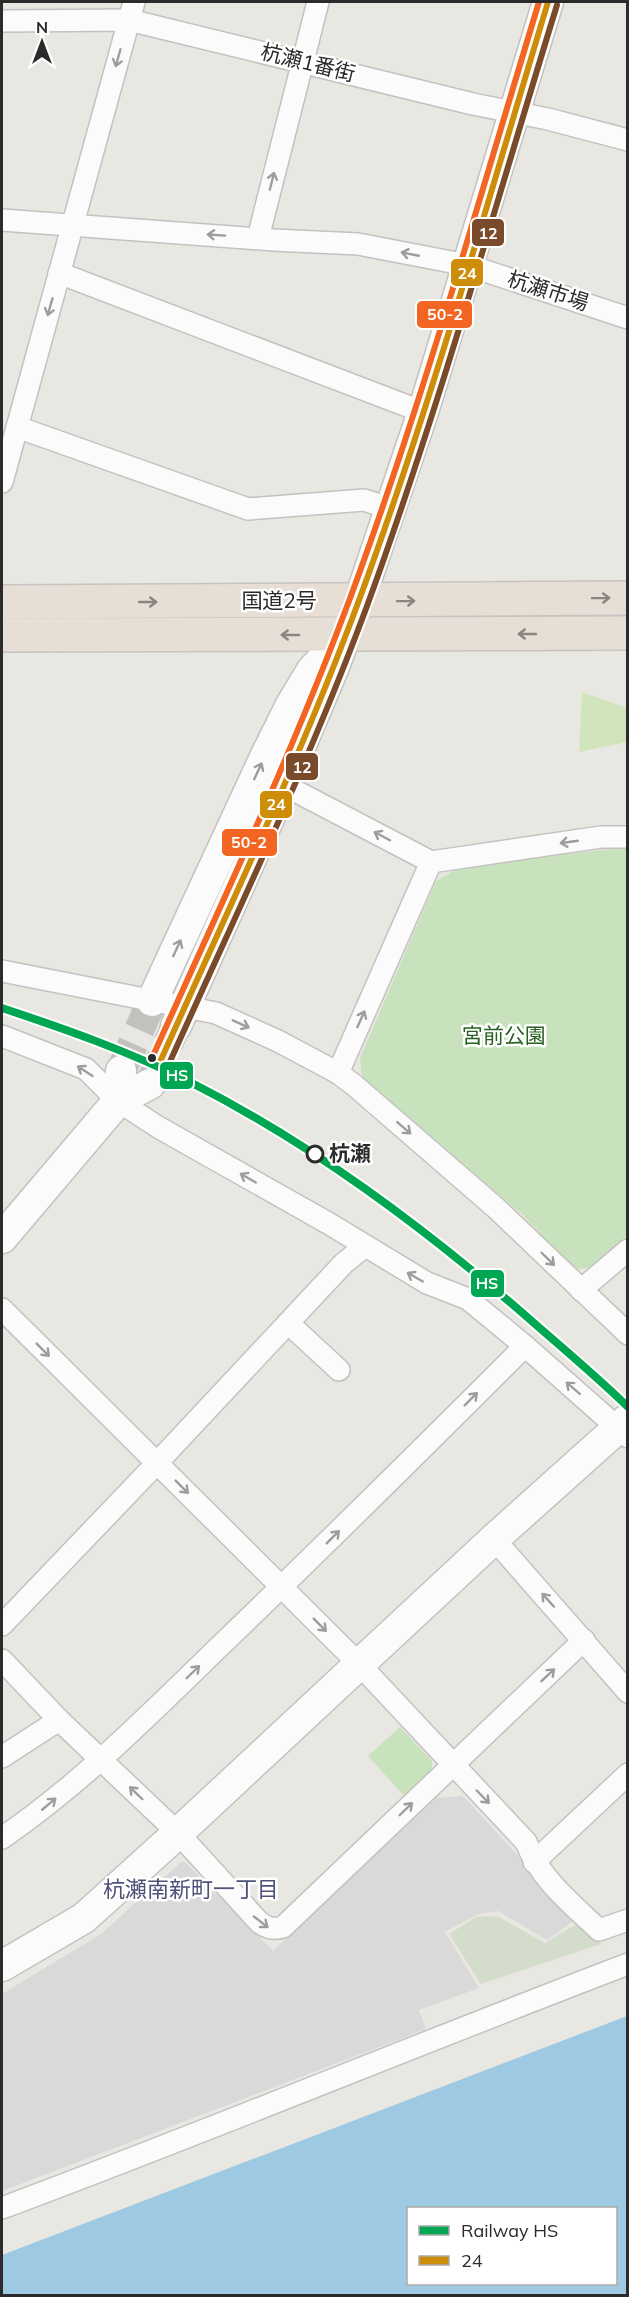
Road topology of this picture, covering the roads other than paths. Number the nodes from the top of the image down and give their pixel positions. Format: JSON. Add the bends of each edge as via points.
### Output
{"nodes":[{"id":1,"x":318,"y":2,"type":"edge"},
{"id":2,"x":548,"y":2,"type":"edge"},
{"id":3,"x":132,"y":11,"type":"edge"},
{"id":4,"x":5,"y":19,"type":"edge"},
{"id":5,"x":302,"y":62,"type":"junction"},
{"id":6,"x":515,"y":114,"type":"junction"},
{"id":7,"x":627,"y":140,"type":"edge"},
{"id":8,"x":4,"y":224,"type":"edge"},
{"id":9,"x":71,"y":226,"type":"junction"},
{"id":10,"x":258,"y":238,"type":"junction"},
{"id":11,"x":467,"y":265,"type":"junction"},
{"id":12,"x":59,"y":273,"type":"junction"},
{"id":13,"x":627,"y":318,"type":"edge"},
{"id":14,"x":423,"y":412,"type":"junction"},
{"id":15,"x":17,"y":427,"type":"junction"},
{"id":16,"x":2,"y":477,"type":"edge"},
{"id":17,"x":392,"y":509,"type":"junction"},
{"id":18,"x":627,"y":598,"type":"edge"},
{"id":19,"x":359,"y":601,"type":"junction"},
{"id":20,"x":2,"y":602,"type":"edge"},
{"id":21,"x":627,"y":633,"type":"edge"},
{"id":22,"x":2,"y":635,"type":"edge"},
{"id":23,"x":346,"y":636,"type":"junction"},
{"id":24,"x":284,"y":785,"type":"junction"},
{"id":25,"x":627,"y":837,"type":"edge"},
{"id":26,"x":431,"y":862,"type":"junction"},
{"id":27,"x":2,"y":970,"type":"edge"},
{"id":28,"x":152,"y":1001,"type":"junction"},
{"id":29,"x":180,"y":1016,"type":"junction"},
{"id":30,"x":2,"y":1036,"type":"edge"},
{"id":31,"x":121,"y":1071,"type":"tunnel mouth"},
{"id":32,"x":338,"y":1073,"type":"junction"},
{"id":33,"x":150,"y":1084,"type":"tunnel mouth"},
{"id":34,"x":118,"y":1101,"type":"junction"},
{"id":35,"x":2,"y":1238,"type":"edge"},
{"id":36,"x":364,"y":1246,"type":"junction"},
{"id":37,"x":627,"y":1250,"type":"edge"},
{"id":38,"x":581,"y":1290,"type":"junction"},
{"id":39,"x":2,"y":1309,"type":"edge"},
{"id":40,"x":288,"y":1323,"type":"junction"},
{"id":41,"x":627,"y":1334,"type":"edge"},
{"id":42,"x":525,"y":1346,"type":"junction"},
{"id":43,"x":339,"y":1370,"type":"dead end"},
{"id":44,"x":624,"y":1428,"type":"edge"},
{"id":45,"x":158,"y":1463,"type":"junction"},
{"id":46,"x":494,"y":1539,"type":"junction"},
{"id":47,"x":282,"y":1586,"type":"junction"},
{"id":48,"x":2,"y":1625,"type":"edge"},
{"id":49,"x":584,"y":1640,"type":"junction"},
{"id":50,"x":2,"y":1660,"type":"edge"},
{"id":51,"x":359,"y":1664,"type":"junction"},
{"id":52,"x":627,"y":1692,"type":"edge"},
{"id":53,"x":59,"y":1720,"type":"junction"},
{"id":54,"x":2,"y":1757,"type":"edge"},
{"id":55,"x":101,"y":1760,"type":"junction"},
{"id":56,"x":452,"y":1765,"type":"junction"},
{"id":57,"x":627,"y":1774,"type":"edge"},
{"id":58,"x":178,"y":1833,"type":"junction"},
{"id":59,"x":2,"y":1838,"type":"edge"},
{"id":60,"x":534,"y":1862,"type":"junction"},
{"id":61,"x":627,"y":1920,"type":"edge"},
{"id":62,"x":627,"y":1964,"type":"edge"},
{"id":63,"x":2,"y":1966,"type":"edge"},
{"id":64,"x":2,"y":2208,"type":"edge"}],
"edges":[{"from":1,"to":5,"type":"street"},
{"from":2,"to":6,"type":"street"},
{"from":3,"to":4,"type":"street","name":"杭瀬1番街"},
{"from":3,"to":5,"type":"street","name":"杭瀬1番街"},
{"from":3,"to":9,"type":"street","one_way":true},
{"from":5,"to":6,"type":"street","name":"杭瀬1番街"},
{"from":10,"to":5,"type":"street","one_way":true},
{"from":6,"to":7,"type":"street","name":"杭瀬1番街"},
{"from":6,"to":11,"type":"street"},
{"from":8,"to":9,"type":"street","name":"杭瀬市場"},
{"from":10,"to":9,"type":"street","name":"杭瀬市場","one_way":true},
{"from":9,"to":12,"type":"street"},
{"from":11,"to":10,"type":"street","name":"杭瀬市場","one_way":true,"via":[[358,244]]},
{"from":11,"to":13,"type":"street","name":"杭瀬市場"},
{"from":11,"to":14,"type":"street"},
{"from":12,"to":14,"type":"street"},
{"from":12,"to":15,"type":"street","one_way":true},
{"from":14,"to":17,"type":"street"},
{"from":15,"to":16,"type":"street"},
{"from":15,"to":17,"type":"street","via":[[248,509],[364,500]]},
{"from":17,"to":19,"type":"street"},
{"from":19,"to":18,"type":"highway","name":"国道2号","one_way":true},
{"from":20,"to":19,"type":"highway","name":"国道2号","one_way":true},
{"from":19,"to":23,"type":"street"},
{"from":21,"to":23,"type":"highway","name":"国道2号","one_way":true},
{"from":23,"to":22,"type":"highway","name":"国道2号","one_way":true},
{"from":23,"to":24,"type":"street"},
{"from":28,"to":23,"type":"street","one_way":true,"via":[[291,705],[312,670]]},
{"from":26,"to":24,"type":"street","one_way":true},
{"from":24,"to":29,"type":"street"},
{"from":25,"to":26,"type":"street","one_way":true,"via":[[602,837]]},
{"from":32,"to":26,"type":"street","one_way":true},
{"from":27,"to":28,"type":"street"},
{"from":28,"to":29,"type":"street"},
{"from":29,"to":32,"type":"street","one_way":true,"via":[[216,1013]]},
{"from":34,"to":30,"type":"street","one_way":true,"via":[[86,1069]]},
{"from":31,"to":34,"type":"street"},
{"from":32,"to":38,"type":"street","one_way":true,"via":[[496,1208]]},
{"from":33,"to":34,"type":"street"},
{"from":34,"to":35,"type":"street"},
{"from":36,"to":34,"type":"street","one_way":true},
{"from":36,"to":40,"type":"street"},
{"from":42,"to":36,"type":"street","one_way":true,"via":[[468,1299],[427,1283]]},
{"from":37,"to":38,"type":"street"},
{"from":38,"to":41,"type":"street"},
{"from":39,"to":45,"type":"street","one_way":true},
{"from":40,"to":43,"type":"street"},
{"from":40,"to":45,"type":"street"},
{"from":44,"to":42,"type":"street","one_way":true},
{"from":47,"to":42,"type":"street","one_way":true},
{"from":44,"to":46,"type":"street"},
{"from":45,"to":47,"type":"street","one_way":true},
{"from":45,"to":48,"type":"street"},
{"from":49,"to":46,"type":"street","one_way":true},
{"from":46,"to":51,"type":"street"},
{"from":47,"to":51,"type":"street","one_way":true},
{"from":55,"to":47,"type":"street","one_way":true},
{"from":49,"to":52,"type":"street"},
{"from":56,"to":49,"type":"street","one_way":true},
{"from":50,"to":53,"type":"street"},
{"from":51,"to":56,"type":"street"},
{"from":51,"to":58,"type":"street"},
{"from":53,"to":54,"type":"street"},
{"from":53,"to":55,"type":"street"},
{"from":58,"to":55,"type":"street","one_way":true},
{"from":59,"to":55,"type":"street","one_way":true},
{"from":58,"to":56,"type":"street","one_way":true,"via":[[259,1922],[275,1929],[283,1927]]},
{"from":56,"to":60,"type":"street","one_way":true,"via":[[526,1842]]},
{"from":57,"to":60,"type":"street"},
{"from":58,"to":63,"type":"street","via":[[84,1918]]},
{"from":60,"to":61,"type":"street","via":[[599,1930]]},
{"from":62,"to":64,"type":"street"}]}
